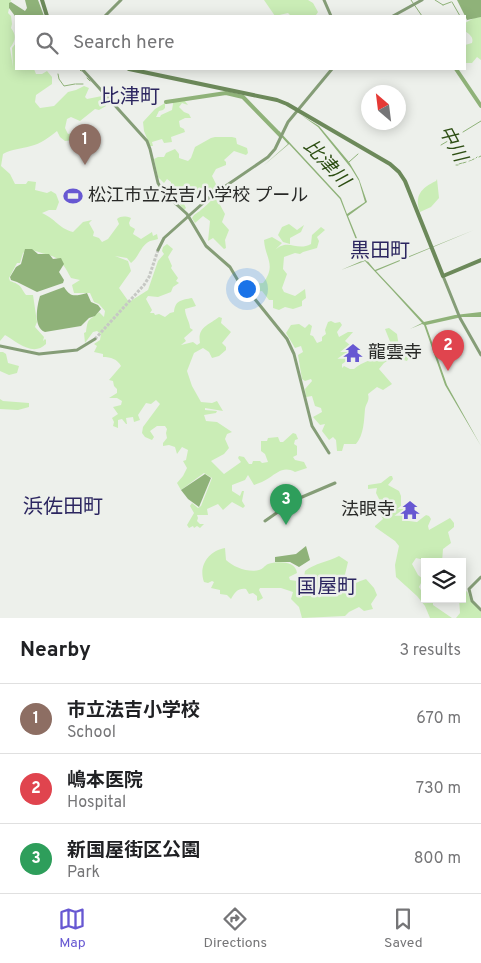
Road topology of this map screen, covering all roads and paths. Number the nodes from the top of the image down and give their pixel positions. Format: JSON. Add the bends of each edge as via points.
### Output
{"nodes":[{"id":1,"x":42,"y":0,"type":"edge"},
{"id":2,"x":121,"y":0,"type":"edge"},
{"id":3,"x":324,"y":0,"type":"edge"},
{"id":4,"x":422,"y":0,"type":"edge"},
{"id":5,"x":47,"y":15,"type":"edge"},
{"id":6,"x":107,"y":15,"type":"edge"},
{"id":7,"x":331,"y":15,"type":"edge"},
{"id":8,"x":395,"y":15,"type":"edge"},
{"id":9,"x":83,"y":70,"type":"edge"},
{"id":10,"x":134,"y":70,"type":"edge"},
{"id":11,"x":331,"y":70,"type":"edge"},
{"id":12,"x":298,"y":110,"type":"junction"},
{"id":13,"x":188,"y":217,"type":"junction"},
{"id":14,"x":158,"y":250,"type":"tunnel mouth"},
{"id":15,"x":481,"y":260,"type":"edge"},
{"id":16,"x":443,"y":276,"type":"junction"},
{"id":17,"x":95,"y":339,"type":"tunnel mouth"},
{"id":18,"x":0,"y":346,"type":"edge"},
{"id":19,"x":481,"y":355,"type":"edge"},
{"id":20,"x":329,"y":453,"type":"dead end"},
{"id":21,"x":335,"y":483,"type":"dead end"},
{"id":22,"x":265,"y":521,"type":"dead end"},
{"id":23,"x":481,"y":576,"type":"edge"},
{"id":24,"x":481,"y":610,"type":"edge"}],
"edges":[{"from":1,"to":5,"type":"main road"},
{"from":2,"to":6,"type":"street"},
{"from":3,"to":7,"type":"street"},
{"from":4,"to":8,"type":"street"},
{"from":9,"to":13,"type":"street","via":[[144,137],[158,183]]},
{"from":10,"to":12,"type":"main road","via":[[277,100]]},
{"from":11,"to":12,"type":"street"},
{"from":12,"to":13,"type":"street","via":[[268,157]]},
{"from":12,"to":16,"type":"main road","via":[[399,172]]},
{"from":13,"to":14,"type":"street","via":[[164,238]]},
{"from":13,"to":20,"type":"street","via":[[206,246],[230,267],[240,284],[287,339],[294,354],[312,426]]},
{"from":15,"to":16,"type":"main road"},
{"from":16,"to":19,"type":"street","via":[[459,316]]},
{"from":17,"to":18,"type":"street","via":[[77,350],[39,354]]},
{"from":21,"to":22,"type":"street","via":[[295,500]]},
{"from":23,"to":24,"type":"street","via":[[469,588],[472,601]]}]}
